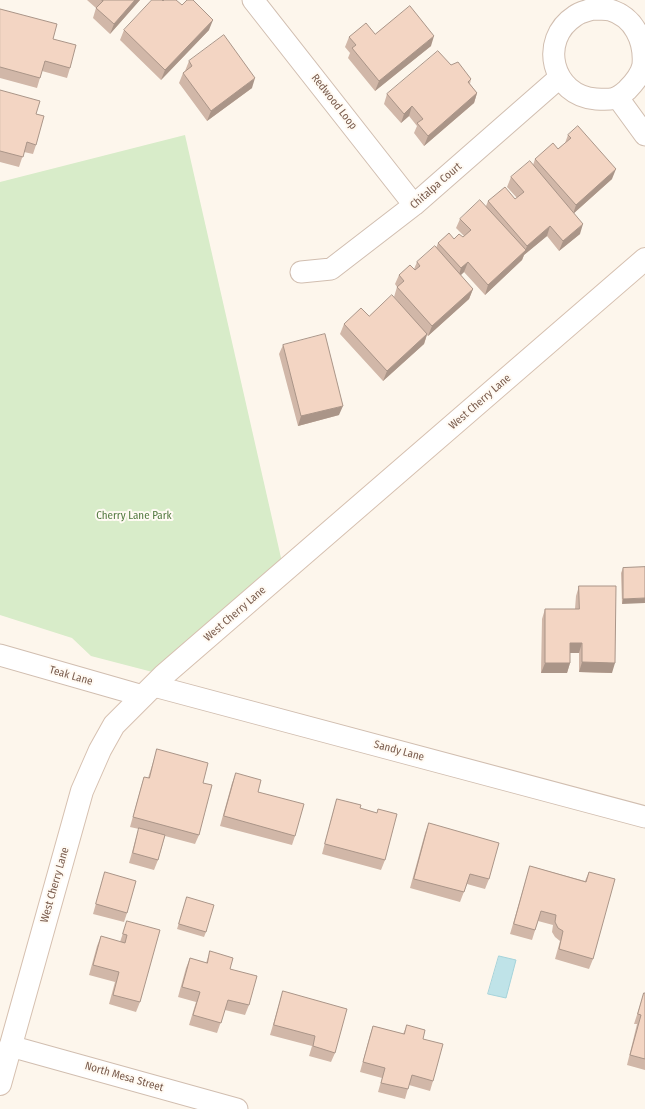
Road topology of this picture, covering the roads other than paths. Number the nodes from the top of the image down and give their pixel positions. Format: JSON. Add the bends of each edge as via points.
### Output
{"nodes":[{"id":1,"x":253,"y":0,"type":"edge"},
{"id":2,"x":559,"y":78,"type":"junction"},
{"id":3,"x":640,"y":88,"type":"edge"},
{"id":4,"x":618,"y":98,"type":"junction"},
{"id":5,"x":645,"y":135,"type":"edge"},
{"id":6,"x":414,"y":205,"type":"junction"},
{"id":7,"x":645,"y":259,"type":"edge"},
{"id":8,"x":301,"y":272,"type":"dead end"},
{"id":9,"x":0,"y":655,"type":"edge"},
{"id":10,"x":148,"y":691,"type":"junction"},
{"id":11,"x":645,"y":817,"type":"edge"},
{"id":12,"x":10,"y":1046,"type":"junction"},
{"id":13,"x":2,"y":1072,"type":"edge"},
{"id":14,"x":237,"y":1109,"type":"edge"}],
"edges":[{"from":1,"to":6,"type":"street","name":"Redwood Loop"},
{"from":2,"to":3,"type":"street","via":[[553,61],[554,43],[562,27],[576,15],[592,9],[610,10],[626,18],[638,31],[644,48]]},
{"from":2,"to":4,"type":"street","via":[[571,91],[587,99]]},
{"from":2,"to":6,"type":"street","name":"Chitalpa Court"},
{"from":3,"to":4,"type":"street"},
{"from":4,"to":5,"type":"street"},
{"from":6,"to":8,"type":"street","name":"Chitalpa Court","via":[[331,269]]},
{"from":7,"to":10,"type":"street","name":"West Cherry Lane"},
{"from":9,"to":10,"type":"street","name":"Teak Lane"},
{"from":10,"to":11,"type":"street","name":"Sandy Lane"},
{"from":10,"to":12,"type":"street","name":"West Cherry Lane","via":[[114,725],[82,791]]},
{"from":12,"to":13,"type":"street","name":"West Cherry Lane"},
{"from":12,"to":14,"type":"street","name":"North Mesa Street"}]}
